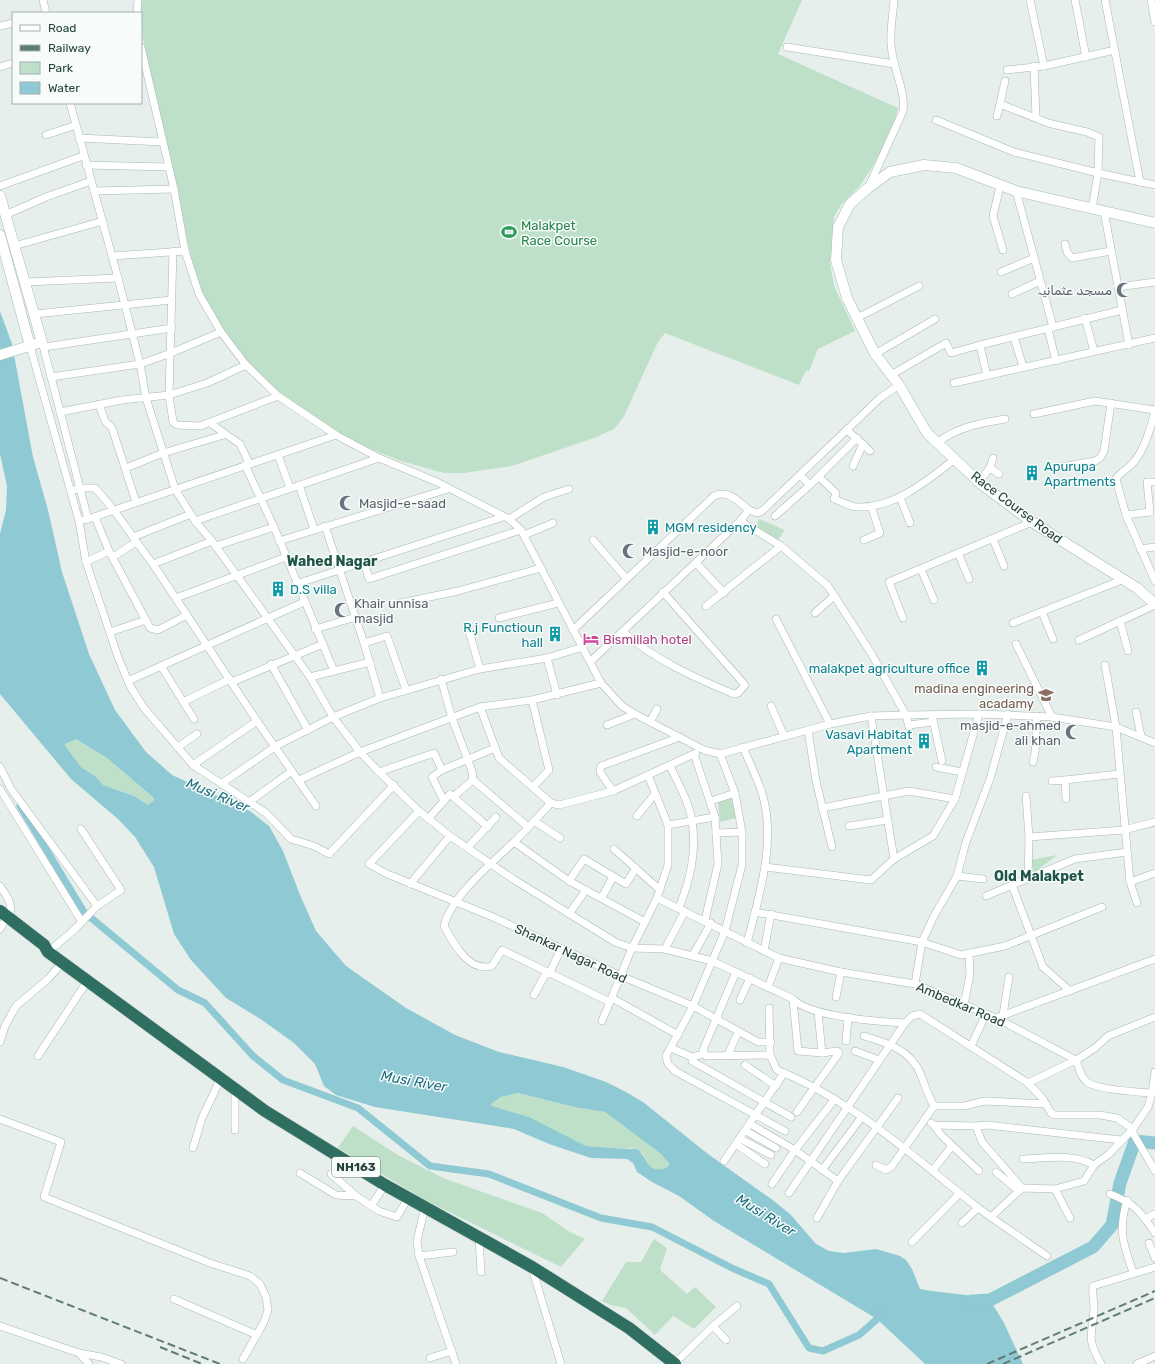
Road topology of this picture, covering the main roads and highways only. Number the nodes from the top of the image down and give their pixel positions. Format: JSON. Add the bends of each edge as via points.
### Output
{"nodes":[{"id":1,"x":2,"y":920,"type":"edge"},
{"id":2,"x":675,"y":1364,"type":"edge"}],
"edges":[{"from":1,"to":2,"type":"highway","number":"NH163","via":[[39,951],[48,952],[63,962],[265,1111],[385,1185],[532,1267],[629,1328]]}]}
